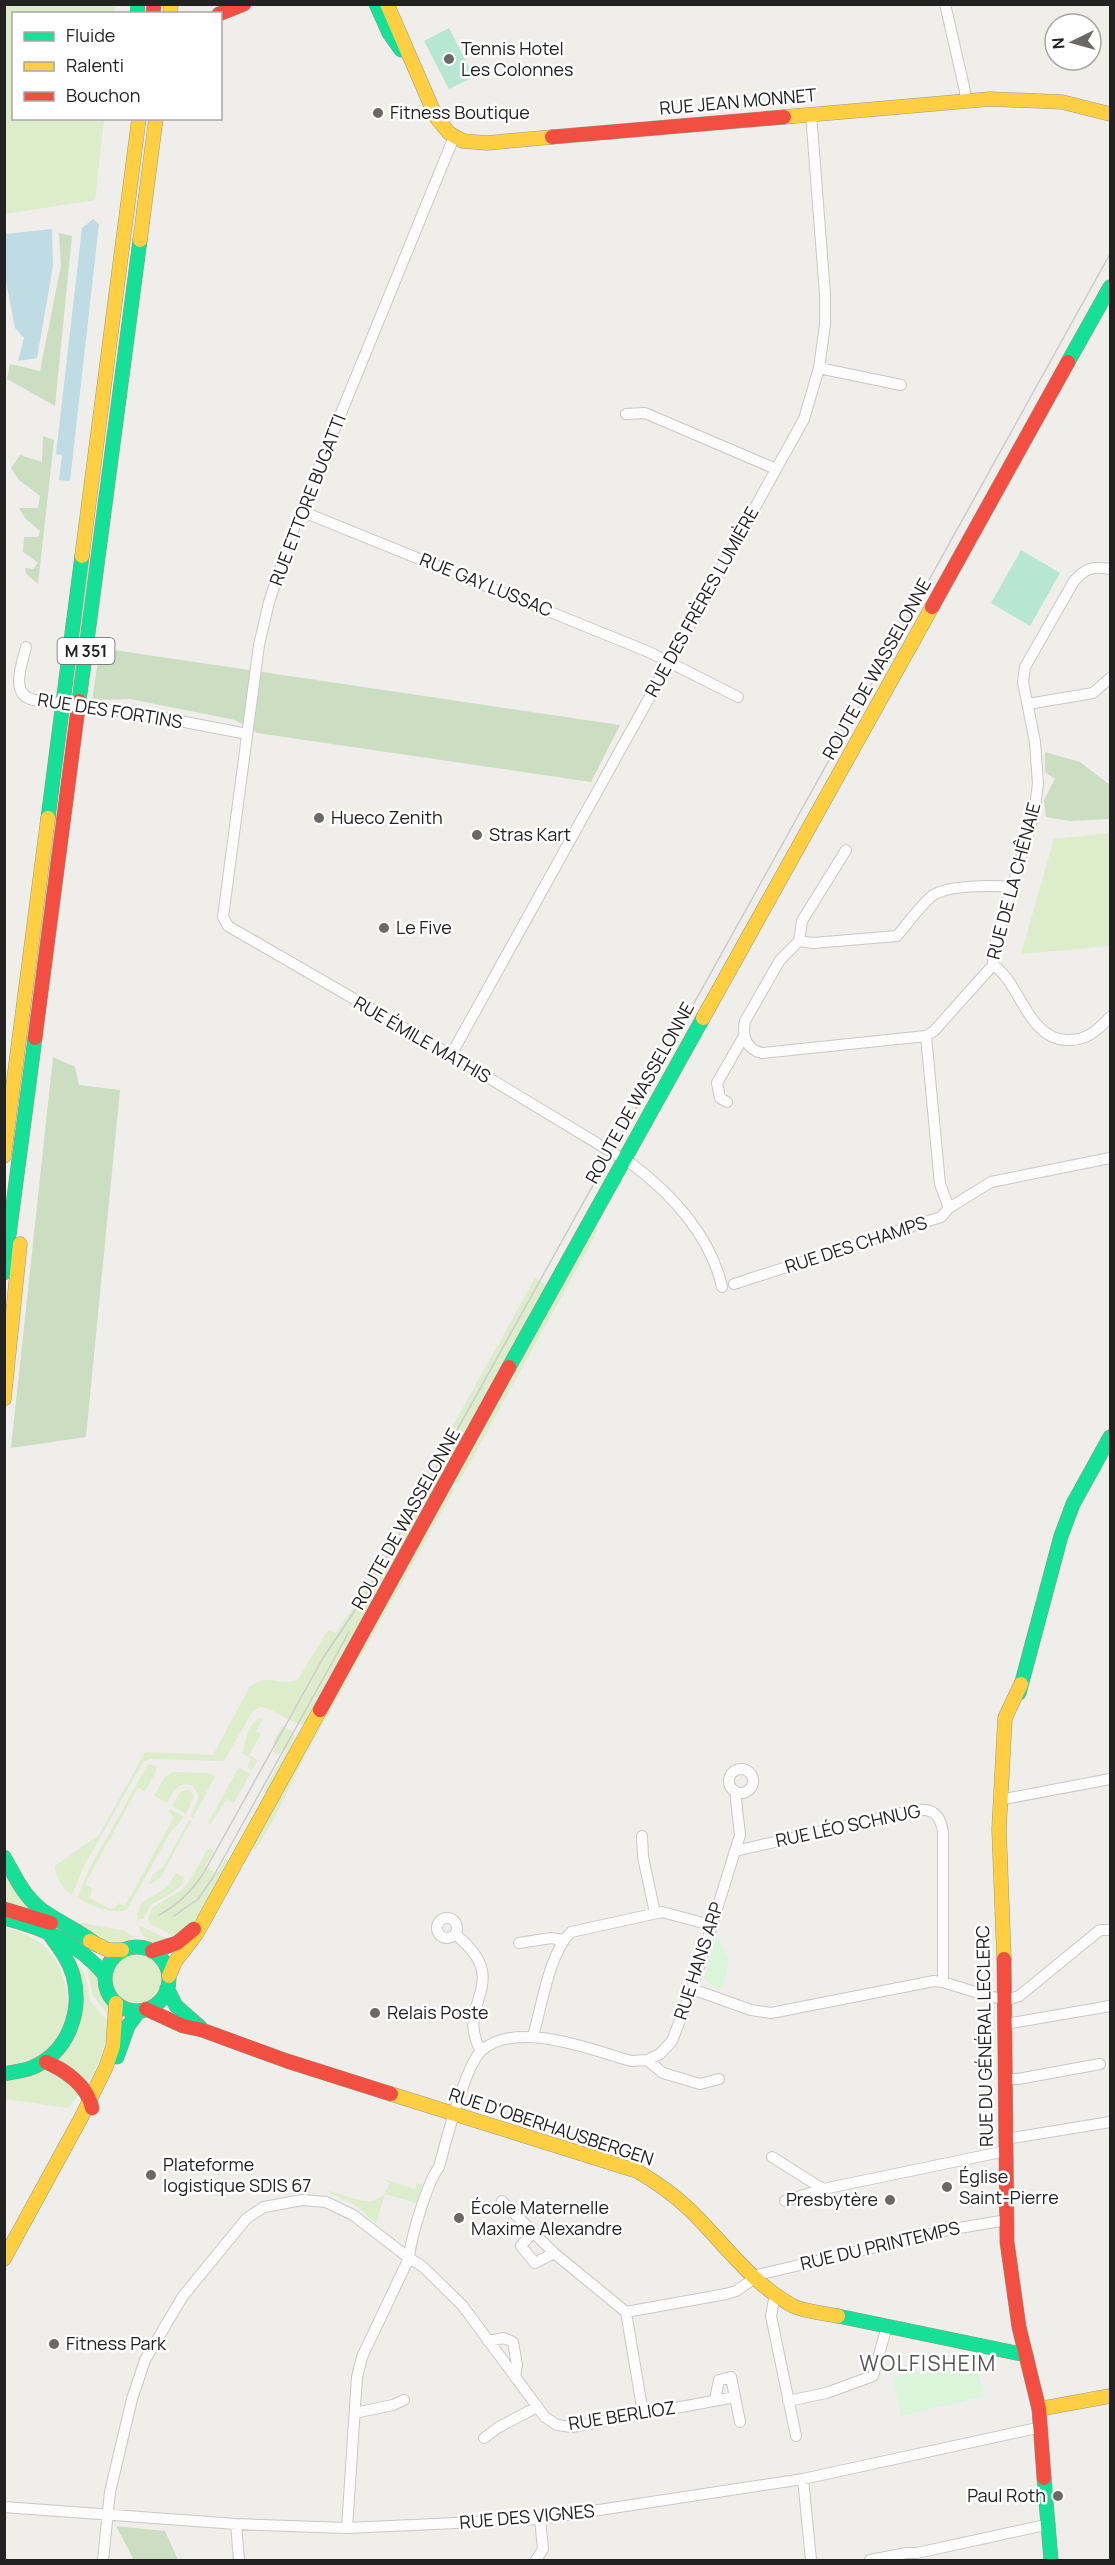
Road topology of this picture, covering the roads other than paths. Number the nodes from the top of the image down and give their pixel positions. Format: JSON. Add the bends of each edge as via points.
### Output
{"nodes":[{"id":1,"x":243,"y":4,"type":"edge"},
{"id":2,"x":376,"y":4,"type":"edge"},
{"id":3,"x":387,"y":4,"type":"edge"},
{"id":4,"x":945,"y":4,"type":"edge"},
{"id":5,"x":222,"y":13,"type":"edge"},
{"id":6,"x":411,"y":64,"type":"junction"},
{"id":7,"x":965,"y":101,"type":"junction"},
{"id":8,"x":811,"y":114,"type":"junction"},
{"id":9,"x":1110,"y":114,"type":"edge"},
{"id":10,"x":129,"y":120,"type":"edge"},
{"id":11,"x":140,"y":120,"type":"edge"},
{"id":12,"x":156,"y":120,"type":"edge"},
{"id":13,"x":169,"y":120,"type":"edge"},
{"id":14,"x":454,"y":137,"type":"junction"},
{"id":15,"x":1110,"y":287,"type":"edge"},
{"id":16,"x":131,"y":310,"type":"junction"},
{"id":17,"x":107,"y":366,"type":"junction"},
{"id":18,"x":819,"y":368,"type":"junction"},
{"id":19,"x":901,"y":385,"type":"dead end"},
{"id":20,"x":626,"y":414,"type":"dead end"},
{"id":21,"x":776,"y":469,"type":"junction"},
{"id":22,"x":302,"y":511,"type":"junction"},
{"id":23,"x":1110,"y":569,"type":"edge"},
{"id":24,"x":26,"y":646,"type":"dead end"},
{"id":25,"x":669,"y":661,"type":"junction"},
{"id":26,"x":1110,"y":678,"type":"edge"},
{"id":27,"x":738,"y":697,"type":"dead end"},
{"id":28,"x":1028,"y":704,"type":"junction"},
{"id":29,"x":247,"y":734,"type":"junction"},
{"id":30,"x":846,"y":850,"type":"dead end"},
{"id":31,"x":1011,"y":887,"type":"junction"},
{"id":32,"x":223,"y":917,"type":"joint"},
{"id":33,"x":799,"y":941,"type":"junction"},
{"id":34,"x":993,"y":964,"type":"junction"},
{"id":35,"x":1110,"y":1017,"type":"edge"},
{"id":36,"x":38,"y":1018,"type":"junction"},
{"id":37,"x":744,"y":1036,"type":"junction"},
{"id":38,"x":926,"y":1036,"type":"junction"},
{"id":39,"x":451,"y":1055,"type":"junction"},
{"id":40,"x":727,"y":1102,"type":"dead end"},
{"id":41,"x":4,"y":1156,"type":"edge"},
{"id":42,"x":625,"y":1158,"type":"junction"},
{"id":43,"x":1110,"y":1158,"type":"edge"},
{"id":44,"x":949,"y":1208,"type":"junction"},
{"id":45,"x":4,"y":1273,"type":"edge"},
{"id":46,"x":728,"y":1285,"type":"joint"},
{"id":47,"x":4,"y":1399,"type":"edge"},
{"id":48,"x":1110,"y":1437,"type":"edge"},
{"id":49,"x":1110,"y":1779,"type":"edge"},
{"id":50,"x":735,"y":1791,"type":"dead end"},
{"id":51,"x":999,"y":1800,"type":"junction"},
{"id":52,"x":642,"y":1836,"type":"dead end"},
{"id":53,"x":735,"y":1851,"type":"junction"},
{"id":54,"x":4,"y":1857,"type":"edge"},
{"id":55,"x":26,"y":1895,"type":"junction"},
{"id":56,"x":4,"y":1909,"type":"edge"},
{"id":57,"x":63,"y":1912,"type":"dead end"},
{"id":58,"x":655,"y":1913,"type":"junction"},
{"id":59,"x":4,"y":1918,"type":"edge"},
{"id":60,"x":205,"y":1919,"type":"junction"},
{"id":61,"x":711,"y":1925,"type":"junction"},
{"id":62,"x":1105,"y":1930,"type":"edge"},
{"id":63,"x":47,"y":1931,"type":"junction"},
{"id":64,"x":455,"y":1934,"type":"dead end"},
{"id":65,"x":562,"y":1940,"type":"junction"},
{"id":66,"x":519,"y":1943,"type":"dead end"},
{"id":67,"x":97,"y":1945,"type":"junction"},
{"id":68,"x":122,"y":1950,"type":"junction"},
{"id":69,"x":152,"y":1950,"type":"junction"},
{"id":70,"x":105,"y":1975,"type":"junction"},
{"id":71,"x":168,"y":1982,"type":"junction"},
{"id":72,"x":943,"y":1982,"type":"junction"},
{"id":73,"x":692,"y":1989,"type":"junction"},
{"id":74,"x":1005,"y":1999,"type":"junction"},
{"id":75,"x":116,"y":2003,"type":"junction"},
{"id":76,"x":1110,"y":2006,"type":"edge"},
{"id":77,"x":143,"y":2010,"type":"junction"},
{"id":78,"x":1006,"y":2024,"type":"junction"},
{"id":79,"x":202,"y":2030,"type":"junction"},
{"id":80,"x":533,"y":2036,"type":"junction"},
{"id":81,"x":481,"y":2050,"type":"junction"},
{"id":82,"x":647,"y":2060,"type":"junction"},
{"id":83,"x":46,"y":2062,"type":"junction"},
{"id":84,"x":1100,"y":2064,"type":"dead end"},
{"id":85,"x":4,"y":2074,"type":"edge"},
{"id":86,"x":719,"y":2079,"type":"dead end"},
{"id":87,"x":1004,"y":2079,"type":"junction"},
{"id":88,"x":90,"y":2102,"type":"junction"},
{"id":89,"x":455,"y":2114,"type":"junction"},
{"id":90,"x":1110,"y":2121,"type":"edge"},
{"id":91,"x":1006,"y":2145,"type":"junction"},
{"id":92,"x":772,"y":2157,"type":"dead end"},
{"id":93,"x":823,"y":2189,"type":"junction"},
{"id":94,"x":502,"y":2201,"type":"dead end"},
{"id":95,"x":785,"y":2201,"type":"dead end"},
{"id":96,"x":1007,"y":2220,"type":"junction"},
{"id":97,"x":533,"y":2232,"type":"junction"},
{"id":98,"x":554,"y":2253,"type":"junction"},
{"id":99,"x":408,"y":2258,"type":"junction"},
{"id":100,"x":4,"y":2259,"type":"edge"},
{"id":101,"x":754,"y":2277,"type":"junction"},
{"id":102,"x":775,"y":2294,"type":"junction"},
{"id":103,"x":627,"y":2312,"type":"junction"},
{"id":104,"x":887,"y":2326,"type":"junction"},
{"id":105,"x":488,"y":2341,"type":"junction"},
{"id":106,"x":1026,"y":2355,"type":"junction"},
{"id":107,"x":515,"y":2377,"type":"junction"},
{"id":108,"x":1110,"y":2396,"type":"edge"},
{"id":109,"x":735,"y":2397,"type":"junction"},
{"id":110,"x":404,"y":2400,"type":"dead end"},
{"id":111,"x":715,"y":2400,"type":"junction"},
{"id":112,"x":788,"y":2401,"type":"junction"},
{"id":113,"x":537,"y":2407,"type":"junction"},
{"id":114,"x":1040,"y":2409,"type":"junction"},
{"id":115,"x":355,"y":2413,"type":"junction"},
{"id":116,"x":643,"y":2413,"type":"junction"},
{"id":117,"x":740,"y":2422,"type":"dead end"},
{"id":118,"x":1042,"y":2432,"type":"junction"},
{"id":119,"x":796,"y":2436,"type":"dead end"},
{"id":120,"x":484,"y":2438,"type":"dead end"},
{"id":121,"x":803,"y":2479,"type":"junction"},
{"id":122,"x":4,"y":2507,"type":"edge"},
{"id":123,"x":106,"y":2513,"type":"junction"},
{"id":124,"x":540,"y":2519,"type":"junction"},
{"id":125,"x":236,"y":2524,"type":"junction"},
{"id":126,"x":1050,"y":2524,"type":"junction"},
{"id":127,"x":347,"y":2528,"type":"junction"},
{"id":128,"x":103,"y":2560,"type":"edge"},
{"id":129,"x":239,"y":2560,"type":"edge"},
{"id":130,"x":536,"y":2560,"type":"edge"},
{"id":131,"x":811,"y":2560,"type":"edge"},
{"id":132,"x":870,"y":2560,"type":"edge"},
{"id":133,"x":1052,"y":2560,"type":"edge"}],
"edges":[{"from":1,"to":5,"type":"main road"},
{"from":2,"to":6,"type":"main road","via":[[389,33]]},
{"from":3,"to":6,"type":"main road"},
{"from":4,"to":7,"type":"street"},
{"from":6,"to":14,"type":"main road","via":[[436,117]]},
{"from":7,"to":8,"type":"main road","name":"RUE JEAN MONNET"},
{"from":7,"to":9,"type":"main road","name":"RUE JEAN MONNET","via":[[1034,99]]},
{"from":8,"to":14,"type":"main road","name":"RUE JEAN MONNET","via":[[477,142]]},
{"from":8,"to":18,"type":"street","name":"RUE DES FRÈRES LUMIÈRE","via":[[825,294]]},
{"from":10,"to":17,"type":"main road","via":[[110,283]]},
{"from":11,"to":17,"type":"main road","number":"M 351"},
{"from":12,"to":16,"type":"main road","number":"M 351"},
{"from":13,"to":16,"type":"main road","via":[[148,243]]},
{"from":14,"to":22,"type":"street","name":"RUE ETTORE BUGATTI"},
{"from":15,"to":42,"type":"main road","name":"ROUTE DE WASSELONNE"},
{"from":16,"to":36,"type":"main road","number":"M 351"},
{"from":17,"to":41,"type":"main road","number":"M 351"},
{"from":18,"to":19,"type":"street"},
{"from":18,"to":21,"type":"street","name":"RUE DES FRÈRES LUMIÈRE","via":[[804,419]]},
{"from":20,"to":21,"type":"street","via":[[645,413]]},
{"from":21,"to":25,"type":"street","name":"RUE DES FRÈRES LUMIÈRE"},
{"from":22,"to":25,"type":"street","name":"RUE GAY LUSSAC"},
{"from":22,"to":29,"type":"street","name":"RUE ETTORE BUGATTI","via":[[259,645]]},
{"from":23,"to":28,"type":"street","name":"RUE DE LA CHÊNAIE","via":[[1085,570],[1074,581],[1025,667],[1023,682]]},
{"from":24,"to":29,"type":"street","name":"RUE DES FORTINS","bridge":true,"via":[[18,684],[28,699],[128,711]]},
{"from":25,"to":27,"type":"street","name":"RUE GAY LUSSAC"},
{"from":25,"to":39,"type":"street","name":"RUE DES FRÈRES LUMIÈRE"},
{"from":26,"to":28,"type":"street","via":[[1093,693]]},
{"from":28,"to":31,"type":"street","name":"RUE DE LA CHÊNAIE","via":[[1038,784],[1034,814]]},
{"from":29,"to":32,"type":"street","name":"RUE ETTORE BUGATTI"},
{"from":30,"to":33,"type":"street","via":[[802,921]]},
{"from":31,"to":33,"type":"street","via":[[943,890],[932,896],[897,936]]},
{"from":31,"to":34,"type":"street","name":"RUE DE LA CHÊNAIE","via":[[993,950]]},
{"from":32,"to":39,"type":"street","name":"RUE ÉMILE MATHIS","via":[[228,926]]},
{"from":33,"to":37,"type":"street","via":[[780,960],[745,1021]]},
{"from":34,"to":35,"type":"street","via":[[1050,1036],[1080,1041]]},
{"from":34,"to":38,"type":"street","name":"RUE DE LA CHÊNAIE"},
{"from":36,"to":45,"type":"main road","number":"M 351"},
{"from":36,"to":47,"type":"main road"},
{"from":37,"to":38,"type":"street","via":[[750,1048],[762,1053]]},
{"from":37,"to":40,"type":"street","via":[[717,1083],[720,1098]]},
{"from":38,"to":44,"type":"street","via":[[940,1184]]},
{"from":39,"to":42,"type":"street","name":"RUE ÉMILE MATHIS"},
{"from":42,"to":46,"type":"street","name":"RUE ÉMILE MATHIS","via":[[659,1185],[710,1248]]},
{"from":42,"to":60,"type":"main road","name":"ROUTE DE WASSELONNE"},
{"from":43,"to":44,"type":"street","name":"RUE DES CHAMPS","via":[[991,1182]]},
{"from":44,"to":46,"type":"street","name":"RUE DES CHAMPS","via":[[941,1217]]},
{"from":48,"to":51,"type":"main road","name":"RUE DU GÉNÉRAL LECLERC","via":[[1073,1504],[1061,1536],[1002,1759]]},
{"from":49,"to":51,"type":"street"},
{"from":50,"to":53,"type":"street","name":"RUE HANS ARP","via":[[740,1835]]},
{"from":51,"to":74,"type":"main road","name":"RUE DU GÉNÉRAL LECLERC"},
{"from":52,"to":58,"type":"street"},
{"from":53,"to":61,"type":"street","name":"RUE HANS ARP"},
{"from":53,"to":72,"type":"street","name":"RUE LÉO SCHNUG","via":[[923,1808],[934,1812],[943,1832]]},
{"from":54,"to":55,"type":"main road"},
{"from":55,"to":57,"type":"main road"},
{"from":55,"to":67,"type":"main road","via":[[52,1918],[80,1931]]},
{"from":56,"to":67,"type":"main road","via":[[48,1921]]},
{"from":58,"to":61,"type":"street"},
{"from":58,"to":65,"type":"street","via":[[571,1932]]},
{"from":59,"to":63,"type":"main road"},
{"from":60,"to":69,"type":"main road","via":[[177,1943]]},
{"from":60,"to":71,"type":"main road","name":"ROUTE DE WASSELONNE","via":[[175,1962]]},
{"from":61,"to":73,"type":"street","name":"RUE HANS ARP"},
{"from":62,"to":74,"type":"street","via":[[1026,1992]]},
{"from":63,"to":70,"type":"main road","via":[[85,1952]]},
{"from":63,"to":83,"type":"main road","via":[[73,1976],[78,2002],[70,2034]]},
{"from":64,"to":81,"type":"street","via":[[469,1945],[483,1969],[484,1984],[472,2022]]},
{"from":65,"to":66,"type":"street"},
{"from":65,"to":80,"type":"street"},
{"from":67,"to":68,"type":"main road"},
{"from":68,"to":69,"type":"main road","via":[[134,1946]]},
{"from":68,"to":70,"type":"main road","via":[[112,1958]]},
{"from":69,"to":71,"type":"main road","via":[[162,1959]]},
{"from":70,"to":75,"type":"main road","via":[[108,1994]]},
{"from":71,"to":77,"type":"main road","via":[[161,1999]]},
{"from":71,"to":79,"type":"main road","name":"RUE D'OBERHAUSBERGEN","via":[[176,2006]]},
{"from":72,"to":73,"type":"street","via":[[901,1986],[771,2013]]},
{"from":72,"to":74,"type":"street"},
{"from":73,"to":82,"type":"street","name":"RUE HANS ARP","via":[[672,2041],[660,2054]]},
{"from":74,"to":78,"type":"main road","name":"RUE DU GÉNÉRAL LECLERC"},
{"from":75,"to":77,"type":"main road","via":[[127,2009]]},
{"from":75,"to":88,"type":"main road","via":[[111,2056]]},
{"from":76,"to":78,"type":"street"},
{"from":77,"to":79,"type":"main road","name":"RUE D'OBERHAUSBERGEN"},
{"from":77,"to":88,"type":"main road","via":[[128,2026],[113,2069]]},
{"from":78,"to":87,"type":"main road","name":"RUE DU GÉNÉRAL LECLERC"},
{"from":79,"to":89,"type":"main road","name":"RUE D'OBERHAUSBERGEN"},
{"from":80,"to":81,"type":"street","via":[[502,2040]]},
{"from":80,"to":82,"type":"street","via":[[631,2061]]},
{"from":81,"to":89,"type":"street"},
{"from":82,"to":86,"type":"street","via":[[663,2073],[700,2084]]},
{"from":83,"to":85,"type":"main road"},
{"from":83,"to":88,"type":"main road","via":[[59,2067]]},
{"from":84,"to":87,"type":"street"},
{"from":87,"to":91,"type":"main road","name":"RUE DU GÉNÉRAL LECLERC"},
{"from":88,"to":100,"type":"main road"},
{"from":89,"to":99,"type":"street"},
{"from":89,"to":101,"type":"main road","name":"RUE D'OBERHAUSBERGEN","via":[[655,2180],[692,2212]]},
{"from":90,"to":91,"type":"street"},
{"from":91,"to":93,"type":"street"},
{"from":91,"to":96,"type":"main road","name":"RUE DU GÉNÉRAL LECLERC"},
{"from":92,"to":93,"type":"street"},
{"from":93,"to":95,"type":"street"},
{"from":94,"to":97,"type":"street"},
{"from":96,"to":101,"type":"street","name":"RUE DU PRINTEMPS","via":[[953,2229]]},
{"from":96,"to":106,"type":"main road","name":"RUE DU GÉNÉRAL LECLERC","via":[[1010,2268]]},
{"from":97,"to":98,"type":"street"},
{"from":97,"to":98,"type":"street","via":[[521,2246],[535,2263]]},
{"from":98,"to":103,"type":"street"},
{"from":99,"to":105,"type":"street","name":"RUE BERLIOZ","via":[[422,2266],[462,2305]]},
{"from":99,"to":115,"type":"street","via":[[362,2357]]},
{"from":99,"to":123,"type":"street","name":"RUE BERLIOZ","via":[[353,2215],[326,2202],[278,2203],[247,2218],[183,2296],[145,2360]]},
{"from":101,"to":102,"type":"main road","name":"RUE D'OBERHAUSBERGEN"},
{"from":101,"to":103,"type":"street","name":"RUE DU PRINTEMPS","via":[[726,2294]]},
{"from":102,"to":104,"type":"main road","name":"RUE D'OBERHAUSBERGEN","via":[[795,2307]]},
{"from":102,"to":112,"type":"street","via":[[771,2316]]},
{"from":103,"to":116,"type":"street"},
{"from":104,"to":106,"type":"main road","name":"RUE D'OBERHAUSBERGEN"},
{"from":104,"to":112,"type":"street","via":[[873,2376],[826,2393]]},
{"from":105,"to":107,"type":"street","name":"RUE BERLIOZ"},
{"from":105,"to":107,"type":"street","via":[[504,2338],[513,2342]]},
{"from":106,"to":114,"type":"main road","name":"RUE DU GÉNÉRAL LECLERC"},
{"from":107,"to":113,"type":"street","name":"RUE BERLIOZ"},
{"from":108,"to":114,"type":"main road"},
{"from":109,"to":111,"type":"street","name":"RUE BERLIOZ"},
{"from":109,"to":111,"type":"street","via":[[730,2378],[718,2380]]},
{"from":109,"to":117,"type":"street"},
{"from":110,"to":115,"type":"street"},
{"from":111,"to":116,"type":"street","name":"RUE BERLIOZ"},
{"from":112,"to":119,"type":"street"},
{"from":113,"to":116,"type":"street","name":"RUE BERLIOZ","via":[[551,2422],[564,2427]]},
{"from":113,"to":120,"type":"street"},
{"from":114,"to":118,"type":"main road","name":"RUE DU GÉNÉRAL LECLERC"},
{"from":115,"to":127,"type":"street"},
{"from":118,"to":121,"type":"street","name":"RUE DES VIGNES"},
{"from":118,"to":126,"type":"main road","name":"RUE DU GÉNÉRAL LECLERC"},
{"from":121,"to":124,"type":"street","name":"RUE DES VIGNES"},
{"from":121,"to":131,"type":"street"},
{"from":122,"to":123,"type":"street","name":"RUE DES VIGNES"},
{"from":123,"to":125,"type":"street","name":"RUE DES VIGNES"},
{"from":123,"to":128,"type":"street","name":"RUE BERLIOZ"},
{"from":124,"to":127,"type":"street","name":"RUE DES VIGNES"},
{"from":124,"to":130,"type":"street","via":[[543,2549]]},
{"from":125,"to":127,"type":"street","name":"RUE DES VIGNES"},
{"from":125,"to":129,"type":"street"},
{"from":126,"to":132,"type":"street"},
{"from":126,"to":133,"type":"main road","name":"RUE DU GÉNÉRAL LECLERC"}]}
